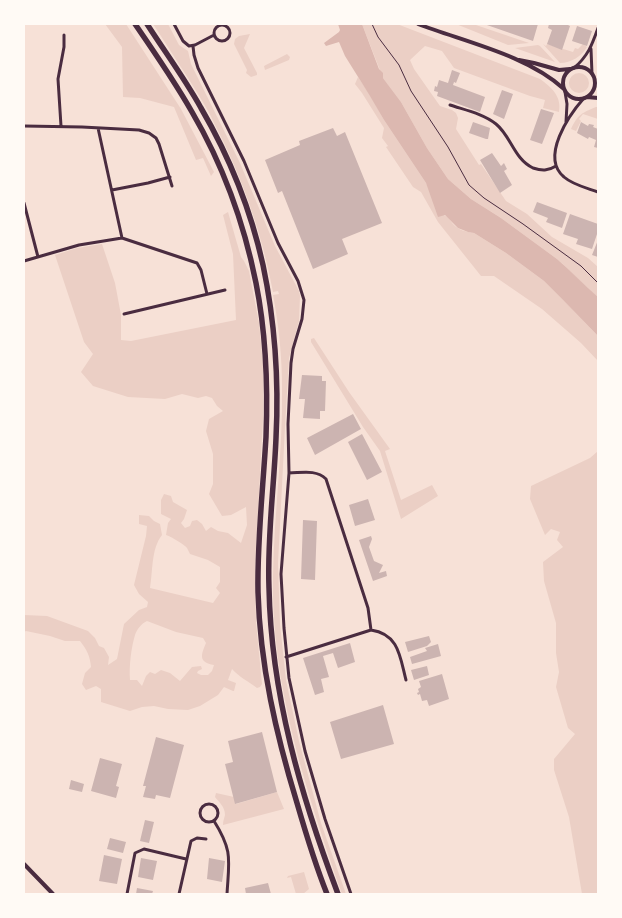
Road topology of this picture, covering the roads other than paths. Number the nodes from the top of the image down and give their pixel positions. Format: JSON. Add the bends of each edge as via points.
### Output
{"nodes":[{"id":1,"x":135,"y":24,"type":"edge"},
{"id":2,"x":147,"y":24,"type":"edge"},
{"id":3,"x":174,"y":24,"type":"edge"},
{"id":4,"x":418,"y":24,"type":"edge"},
{"id":5,"x":223,"y":25,"type":"edge"},
{"id":6,"x":598,"y":28,"type":"edge"},
{"id":7,"x":64,"y":35,"type":"dead end"},
{"id":8,"x":214,"y":35,"type":"junction"},
{"id":9,"x":193,"y":46,"type":"junction"},
{"id":10,"x":590,"y":49,"type":"junction"},
{"id":11,"x":513,"y":58,"type":"junction"},
{"id":12,"x":572,"y":69,"type":"junction"},
{"id":13,"x":593,"y":76,"type":"junction"},
{"id":14,"x":598,"y":81,"type":"edge"},
{"id":15,"x":565,"y":91,"type":"junction"},
{"id":16,"x":586,"y":98,"type":"junction"},
{"id":17,"x":598,"y":98,"type":"edge"},
{"id":18,"x":450,"y":105,"type":"dead end"},
{"id":19,"x":566,"y":122,"type":"junction"},
{"id":20,"x":24,"y":126,"type":"edge"},
{"id":21,"x":61,"y":126,"type":"junction"},
{"id":22,"x":98,"y":128,"type":"junction"},
{"id":23,"x":556,"y":166,"type":"junction"},
{"id":24,"x":170,"y":177,"type":"junction"},
{"id":25,"x":172,"y":186,"type":"dead end"},
{"id":26,"x":112,"y":190,"type":"junction"},
{"id":27,"x":598,"y":192,"type":"edge"},
{"id":28,"x":24,"y":203,"type":"edge"},
{"id":29,"x":122,"y":238,"type":"junction"},
{"id":30,"x":38,"y":256,"type":"junction"},
{"id":31,"x":24,"y":261,"type":"edge"},
{"id":32,"x":225,"y":290,"type":"dead end"},
{"id":33,"x":207,"y":294,"type":"junction"},
{"id":34,"x":124,"y":314,"type":"dead end"},
{"id":35,"x":289,"y":473,"type":"junction"},
{"id":36,"x":371,"y":630,"type":"junction"},
{"id":37,"x":286,"y":657,"type":"junction"},
{"id":38,"x":406,"y":680,"type":"dead end"},
{"id":39,"x":214,"y":821,"type":"junction"},
{"id":40,"x":206,"y":839,"type":"dead end"},
{"id":41,"x":186,"y":859,"type":"junction"},
{"id":42,"x":24,"y":864,"type":"edge"},
{"id":43,"x":53,"y":894,"type":"edge"},
{"id":44,"x":127,"y":894,"type":"edge"},
{"id":45,"x":179,"y":894,"type":"edge"},
{"id":46,"x":227,"y":894,"type":"edge"},
{"id":47,"x":327,"y":894,"type":"edge"},
{"id":48,"x":338,"y":894,"type":"edge"},
{"id":49,"x":351,"y":894,"type":"edge"}],
"edges":[{"from":1,"to":47,"type":"highway","via":[[192,112],[207,141],[238,213],[255,277],[264,332],[267,376],[258,566],[262,647],[277,731],[303,824]]},
{"from":2,"to":48,"type":"highway","via":[[202,110],[224,152],[242,197],[262,264],[272,318],[277,382],[269,557],[269,608],[273,652],[294,760]]},
{"from":3,"to":9,"type":"street","via":[[184,42]]},
{"from":4,"to":11,"type":"street"},
{"from":5,"to":8,"type":"street","via":[[216,28]]},
{"from":5,"to":8,"type":"street","via":[[228,29],[228,37],[221,40]]},
{"from":6,"to":10,"type":"street"},
{"from":7,"to":21,"type":"street","via":[[58,79]]},
{"from":8,"to":9,"type":"street"},
{"from":9,"to":35,"type":"street","via":[[198,68],[247,167],[304,300],[302,319],[292,355],[288,424]]},
{"from":10,"to":12,"type":"street"},
{"from":10,"to":13,"type":"street"},
{"from":11,"to":12,"type":"street","via":[[561,71]]},
{"from":11,"to":15,"type":"street","via":[[545,74]]},
{"from":12,"to":13,"type":"street","via":[[585,68]]},
{"from":12,"to":15,"type":"street","via":[[564,78]]},
{"from":13,"to":14,"type":"street"},
{"from":13,"to":16,"type":"street","via":[[594,88]]},
{"from":15,"to":16,"type":"street","via":[[574,98]]},
{"from":15,"to":19,"type":"street"},
{"from":16,"to":17,"type":"street"},
{"from":16,"to":19,"type":"street"},
{"from":18,"to":23,"type":"street","via":[[487,118],[496,124],[520,158],[529,166],[543,171]]},
{"from":19,"to":23,"type":"street","via":[[555,152]]},
{"from":20,"to":21,"type":"street"},
{"from":21,"to":22,"type":"street"},
{"from":22,"to":24,"type":"street","via":[[139,130],[149,133],[159,144]]},
{"from":22,"to":26,"type":"street"},
{"from":23,"to":27,"type":"street","via":[[565,179]]},
{"from":24,"to":25,"type":"street"},
{"from":24,"to":26,"type":"street"},
{"from":26,"to":29,"type":"street"},
{"from":28,"to":30,"type":"street"},
{"from":29,"to":30,"type":"street","via":[[84,244]]},
{"from":29,"to":33,"type":"street","via":[[197,263]]},
{"from":30,"to":31,"type":"street"},
{"from":32,"to":33,"type":"street"},
{"from":33,"to":34,"type":"street"},
{"from":35,"to":36,"type":"street","via":[[316,473],[326,480],[368,608]]},
{"from":35,"to":37,"type":"street","via":[[281,574]]},
{"from":36,"to":37,"type":"street"},
{"from":36,"to":38,"type":"street","via":[[382,632],[398,649]]},
{"from":37,"to":49,"type":"street","via":[[305,751]]},
{"from":39,"to":39,"type":"street","via":[[206,822],[202,818],[201,809],[205,805],[213,805],[218,809],[218,817]]},
{"from":39,"to":46,"type":"street","via":[[229,853]]},
{"from":40,"to":41,"type":"street","via":[[193,839],[189,844]]},
{"from":41,"to":44,"type":"street","via":[[144,849],[135,853]]},
{"from":41,"to":45,"type":"street"},
{"from":42,"to":43,"type":"street"}]}
